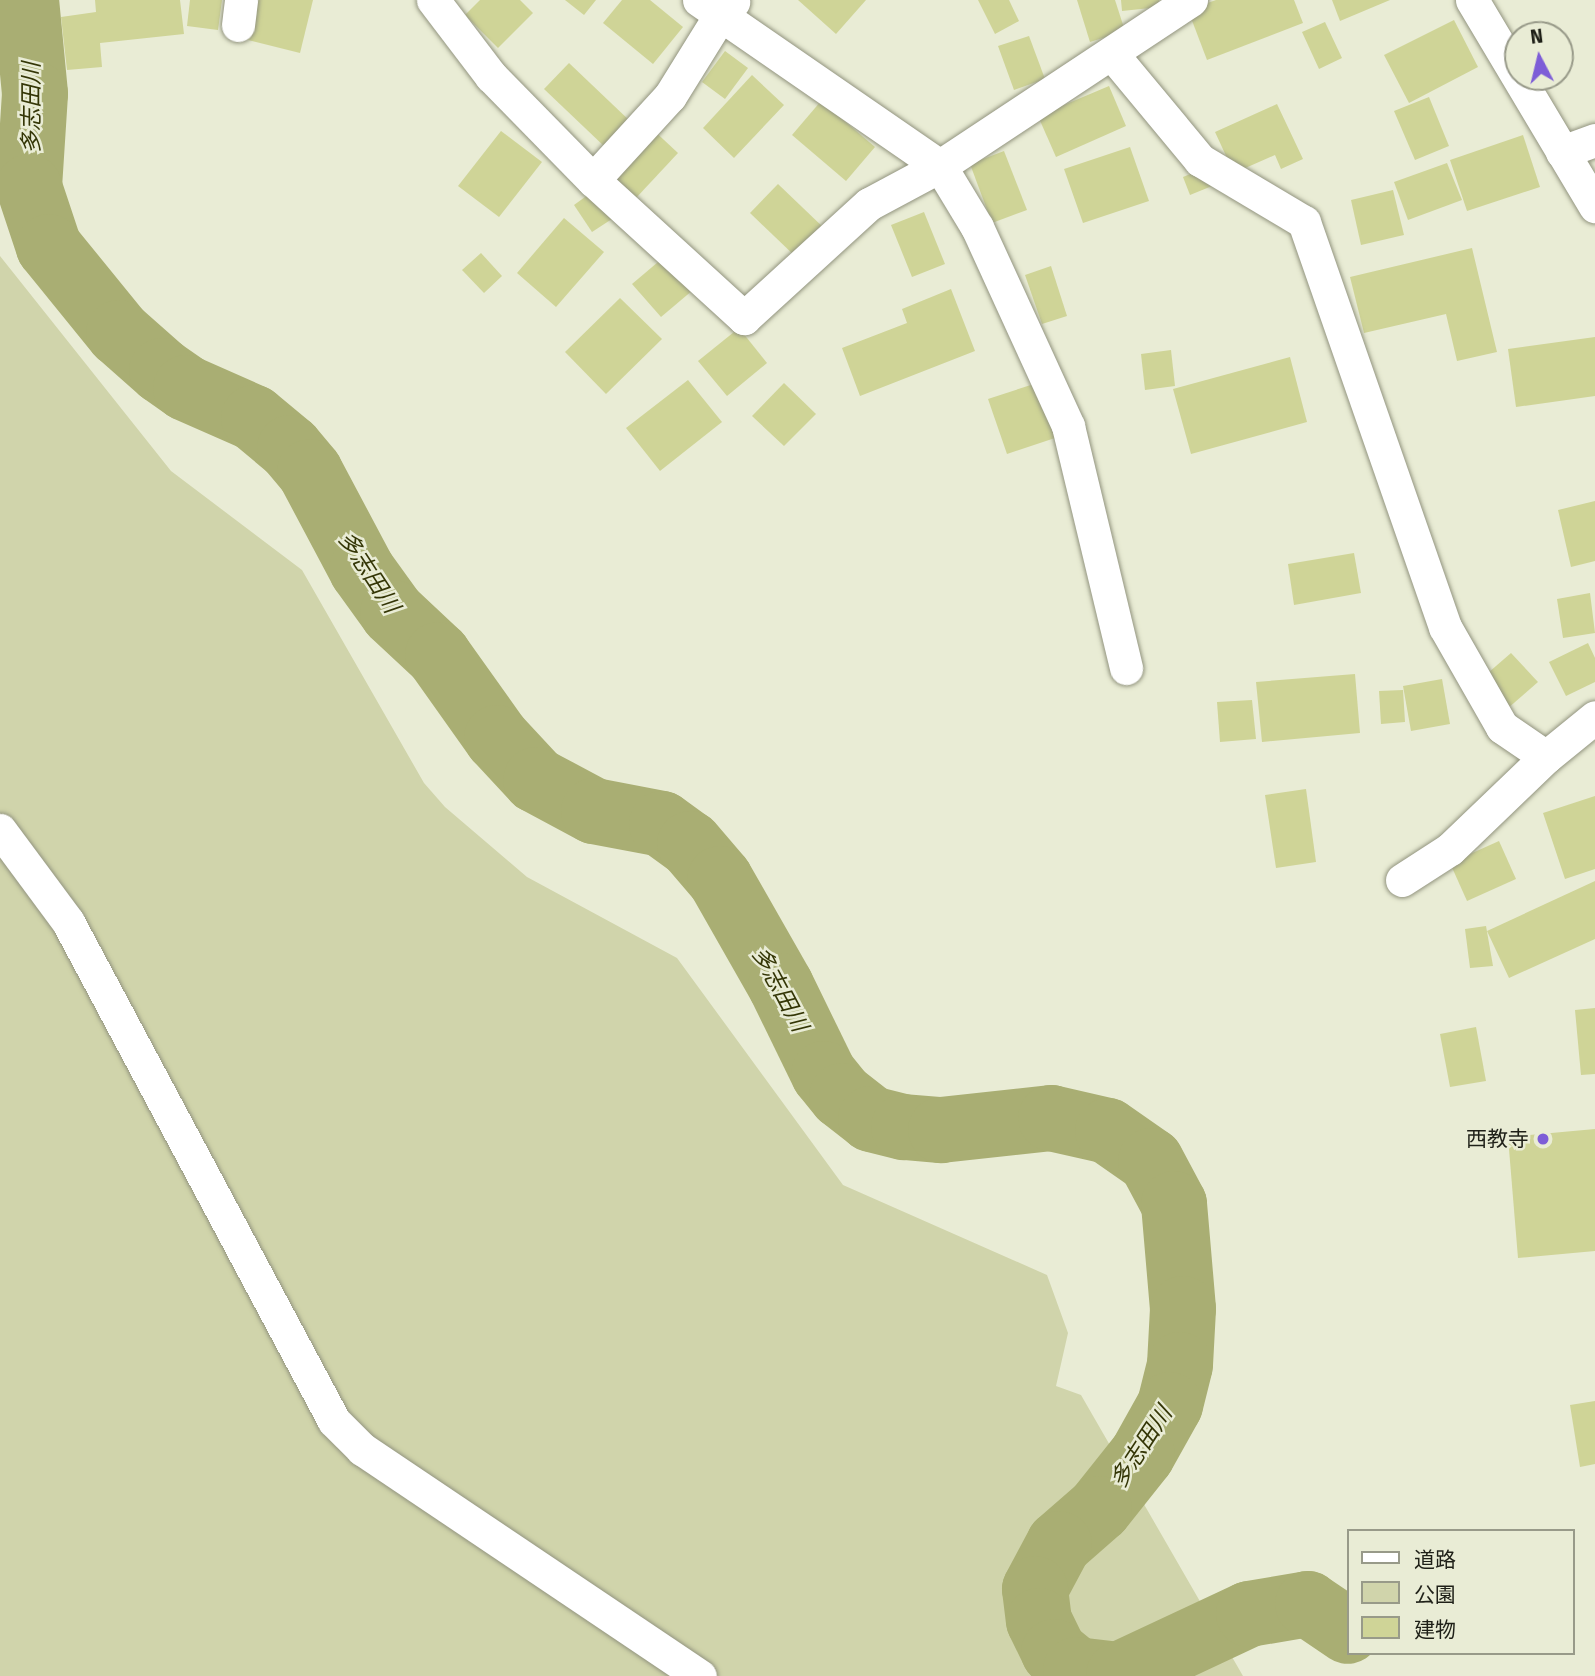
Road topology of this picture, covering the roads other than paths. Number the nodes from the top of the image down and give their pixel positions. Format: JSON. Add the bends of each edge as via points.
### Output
{"nodes":[{"id":1,"x":433,"y":0,"type":"edge"},
{"id":2,"x":1191,"y":0,"type":"edge"},
{"id":3,"x":1472,"y":0,"type":"edge"},
{"id":4,"x":718,"y":6,"type":"edge"},
{"id":5,"x":1112,"y":54,"type":"junction"},
{"id":6,"x":1595,"y":140,"type":"edge"},
{"id":7,"x":1562,"y":152,"type":"junction"},
{"id":8,"x":940,"y":166,"type":"junction"},
{"id":9,"x":593,"y":180,"type":"junction"},
{"id":10,"x":1595,"y":206,"type":"edge"},
{"id":11,"x":1126,"y":668,"type":"dead end"},
{"id":12,"x":1595,"y":717,"type":"edge"},
{"id":13,"x":1546,"y":757,"type":"junction"},
{"id":14,"x":0,"y":830,"type":"edge"},
{"id":15,"x":1402,"y":880,"type":"dead end"},
{"id":16,"x":700,"y":1676,"type":"edge"}],
"edges":[{"from":1,"to":9,"type":"street","via":[[491,76]]},
{"from":2,"to":5,"type":"street"},
{"from":3,"to":7,"type":"street"},
{"from":4,"to":8,"type":"street"},
{"from":4,"to":9,"type":"street","via":[[670,96]]},
{"from":5,"to":8,"type":"street"},
{"from":5,"to":13,"type":"street","via":[[1200,160],[1304,222],[1445,628],[1502,727]]},
{"from":6,"to":7,"type":"street"},
{"from":7,"to":10,"type":"street"},
{"from":8,"to":9,"type":"street","via":[[869,204],[744,318]]},
{"from":8,"to":11,"type":"street","via":[[977,227],[1068,426]]},
{"from":12,"to":13,"type":"street"},
{"from":13,"to":15,"type":"street","via":[[1450,849]]},
{"from":14,"to":16,"type":"street","via":[[68,922],[334,1421],[362,1449]]}]}
